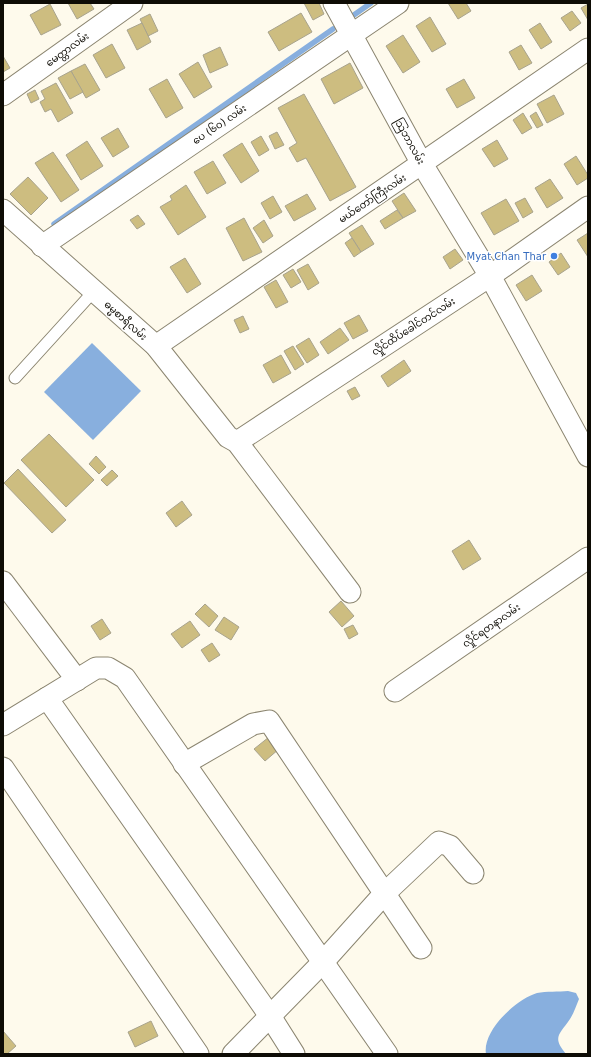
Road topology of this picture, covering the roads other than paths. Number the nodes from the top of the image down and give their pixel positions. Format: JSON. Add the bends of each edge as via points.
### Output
{"nodes":[{"id":1,"x":132,"y":3,"type":"edge"},
{"id":2,"x":334,"y":3,"type":"edge"},
{"id":3,"x":398,"y":3,"type":"edge"},
{"id":4,"x":352,"y":35,"type":"junction"},
{"id":5,"x":588,"y":49,"type":"edge"},
{"id":6,"x":3,"y":95,"type":"edge"},
{"id":7,"x":422,"y":164,"type":"junction"},
{"id":8,"x":588,"y":207,"type":"edge"},
{"id":9,"x":3,"y":210,"type":"edge"},
{"id":10,"x":42,"y":246,"type":"junction"},
{"id":11,"x":490,"y":276,"type":"junction"},
{"id":12,"x":94,"y":291,"type":"junction"},
{"id":13,"x":156,"y":346,"type":"junction"},
{"id":14,"x":15,"y":378,"type":"dead end"},
{"id":15,"x":237,"y":442,"type":"junction"},
{"id":16,"x":588,"y":456,"type":"edge"},
{"id":17,"x":588,"y":558,"type":"edge"},
{"id":18,"x":3,"y":582,"type":"edge"},
{"id":19,"x":350,"y":592,"type":"dead end"},
{"id":20,"x":77,"y":680,"type":"junction"},
{"id":21,"x":395,"y":691,"type":"dead end"},
{"id":22,"x":47,"y":698,"type":"junction"},
{"id":23,"x":3,"y":725,"type":"edge"},
{"id":24,"x":184,"y":764,"type":"junction"},
{"id":25,"x":3,"y":768,"type":"edge"},
{"id":26,"x":473,"y":873,"type":"dead end"},
{"id":27,"x":384,"y":894,"type":"junction"},
{"id":28,"x":421,"y":948,"type":"dead end"},
{"id":29,"x":323,"y":962,"type":"junction"},
{"id":30,"x":270,"y":1016,"type":"junction"},
{"id":31,"x":198,"y":1054,"type":"edge"},
{"id":32,"x":233,"y":1054,"type":"edge"},
{"id":33,"x":294,"y":1054,"type":"edge"},
{"id":34,"x":387,"y":1054,"type":"edge"}],
"edges":[{"from":1,"to":6,"type":"street","name":"မေတ္တာလမ်း"},
{"from":2,"to":4,"type":"street","name":"သြဘာလမ်း"},
{"from":3,"to":4,"type":"street","name":"ပေ (၆၀) လမ်း"},
{"from":4,"to":7,"type":"street","name":"သြဘာလမ်း"},
{"from":4,"to":10,"type":"street","name":"ပေ (၆၀) လမ်း","via":[[222,121]]},
{"from":5,"to":7,"type":"street","name":"မယ်တော်ကြီးလမ်း"},
{"from":7,"to":11,"type":"street","name":"သြဘာလမ်း"},
{"from":7,"to":13,"type":"street","name":"မယ်တော်ကြီးလမ်း"},
{"from":8,"to":11,"type":"street","name":"လှိုင်ထိပ်ခေါင်တင်လမ်း"},
{"from":9,"to":10,"type":"street","name":"ဓမ္မစာရီလမ်း"},
{"from":10,"to":12,"type":"street","name":"ဓမ္မစာရီလမ်း"},
{"from":11,"to":15,"type":"street","name":"လှိုင်ထိပ်ခေါင်တင်လမ်း"},
{"from":11,"to":16,"type":"street","name":"သြဘာလမ်း"},
{"from":12,"to":13,"type":"street","name":"ဓမ္မစာရီလမ်း"},
{"from":12,"to":14,"type":"lane"},
{"from":13,"to":15,"type":"street","name":"ဓမ္မစာရီလမ်း","via":[[228,437]]},
{"from":15,"to":19,"type":"street","name":"ဓမ္မစာရီလမ်း"},
{"from":17,"to":21,"type":"street","name":"လှိုင်ရတနာလမ်း"},
{"from":18,"to":20,"type":"street"},
{"from":20,"to":22,"type":"street"},
{"from":20,"to":24,"type":"street","via":[[96,668],[108,668],[125,678]]},
{"from":22,"to":23,"type":"street"},
{"from":22,"to":30,"type":"street"},
{"from":24,"to":27,"type":"street","via":[[253,724],[269,722]]},
{"from":24,"to":29,"type":"street"},
{"from":25,"to":31,"type":"street"},
{"from":26,"to":27,"type":"street","via":[[450,846],[439,842]]},
{"from":27,"to":28,"type":"street"},
{"from":27,"to":29,"type":"street"},
{"from":29,"to":30,"type":"street"},
{"from":29,"to":34,"type":"street"},
{"from":30,"to":32,"type":"street"},
{"from":30,"to":33,"type":"street"}]}
